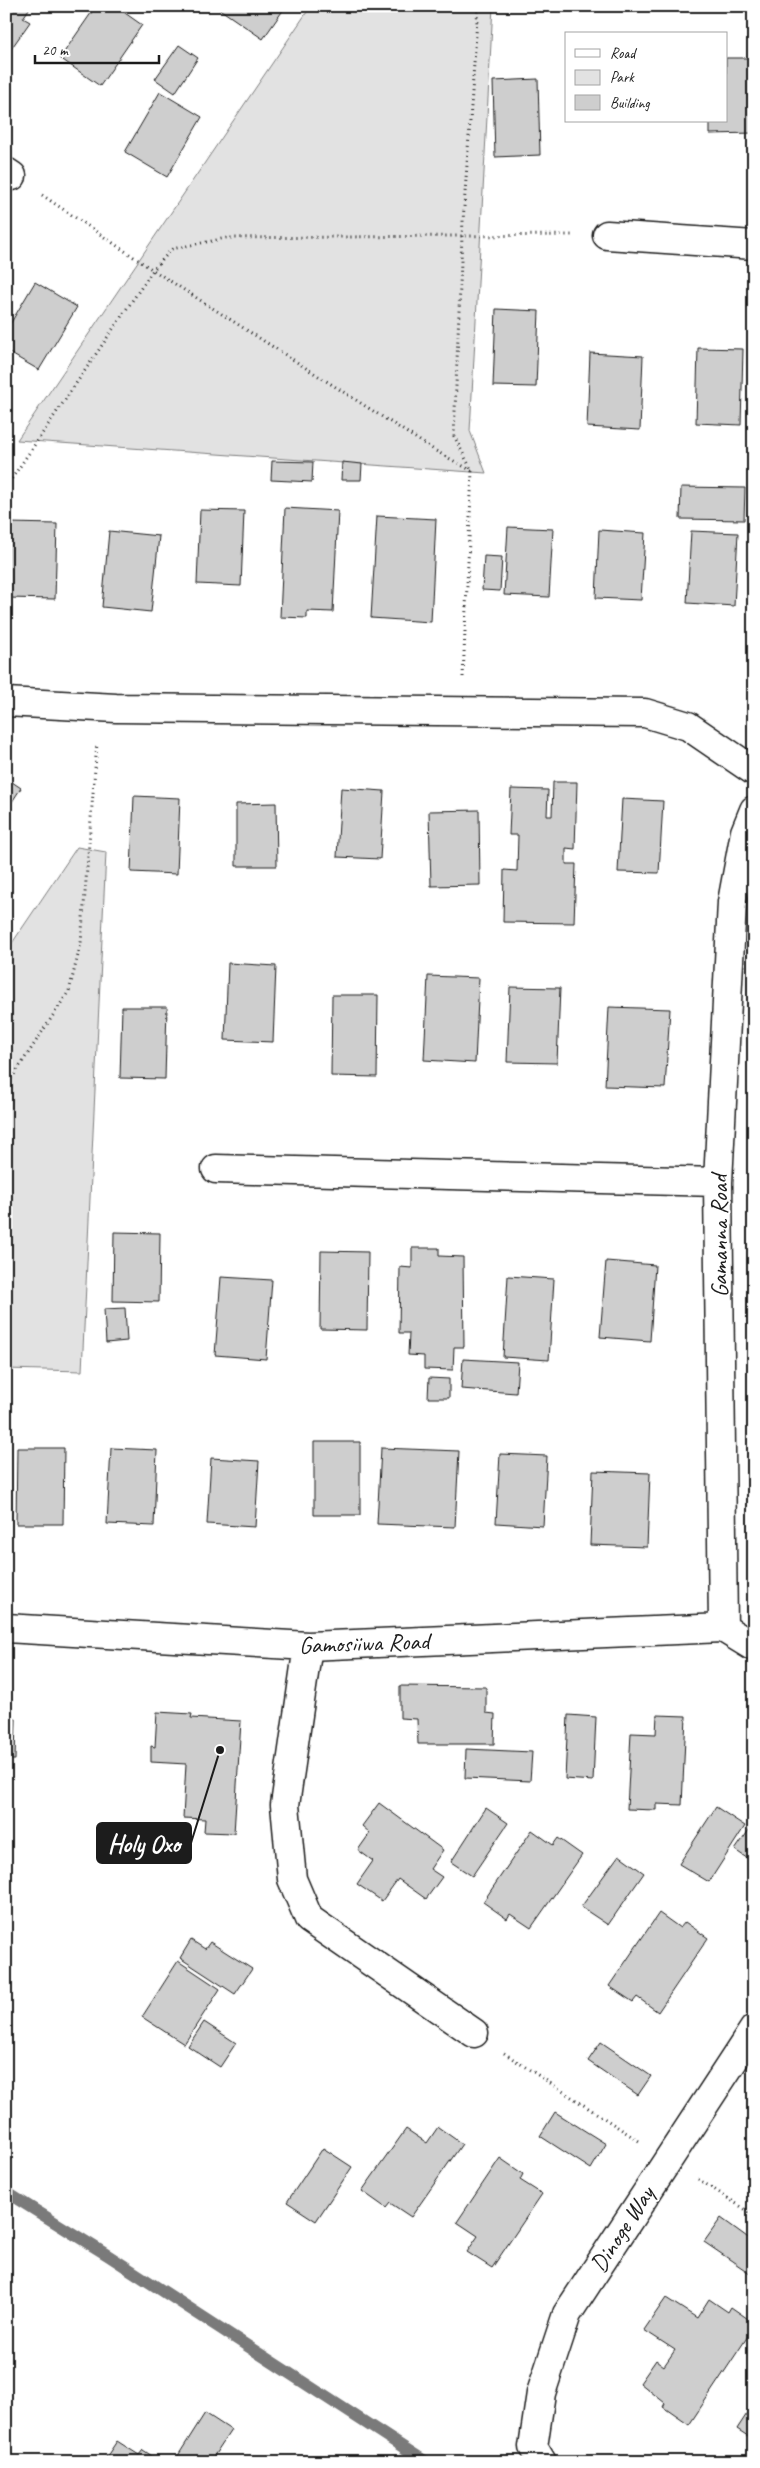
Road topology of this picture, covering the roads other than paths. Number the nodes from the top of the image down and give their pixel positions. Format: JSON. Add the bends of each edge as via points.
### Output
{"nodes":[{"id":1,"x":607,"y":235,"type":"road end"},
{"id":2,"x":754,"y":245,"type":"edge"},
{"id":3,"x":6,"y":702,"type":"edge"},
{"id":4,"x":754,"y":771,"type":"edge"},
{"id":5,"x":754,"y":810,"type":"edge"},
{"id":6,"x":216,"y":1169,"type":"dead end"},
{"id":7,"x":718,"y":1182,"type":"junction"},
{"id":8,"x":6,"y":1628,"type":"edge"},
{"id":9,"x":722,"y":1628,"type":"junction"},
{"id":10,"x":308,"y":1646,"type":"junction"},
{"id":11,"x":754,"y":1647,"type":"edge"},
{"id":12,"x":754,"y":2029,"type":"edge"},
{"id":13,"x":474,"y":2033,"type":"road end"},
{"id":14,"x":538,"y":2454,"type":"edge"}],
"edges":[{"from":1,"to":2,"type":"street"},
{"from":3,"to":4,"type":"street","via":[[100,708],[645,713],[688,726]]},
{"from":5,"to":7,"type":"street","name":"Gamanna Road","via":[[745,832],[732,902]]},
{"from":6,"to":7,"type":"street"},
{"from":7,"to":9,"type":"street","name":"Gamanna Road"},
{"from":8,"to":10,"type":"street","name":"Gamosiiwa Road"},
{"from":9,"to":10,"type":"street","name":"Gamosiiwa Road"},
{"from":9,"to":11,"type":"street"},
{"from":10,"to":13,"type":"street","via":[[285,1805],[292,1879],[310,1919]]},
{"from":12,"to":14,"type":"street","name":"Dinoge Way","via":[[566,2314],[541,2393]]}]}
